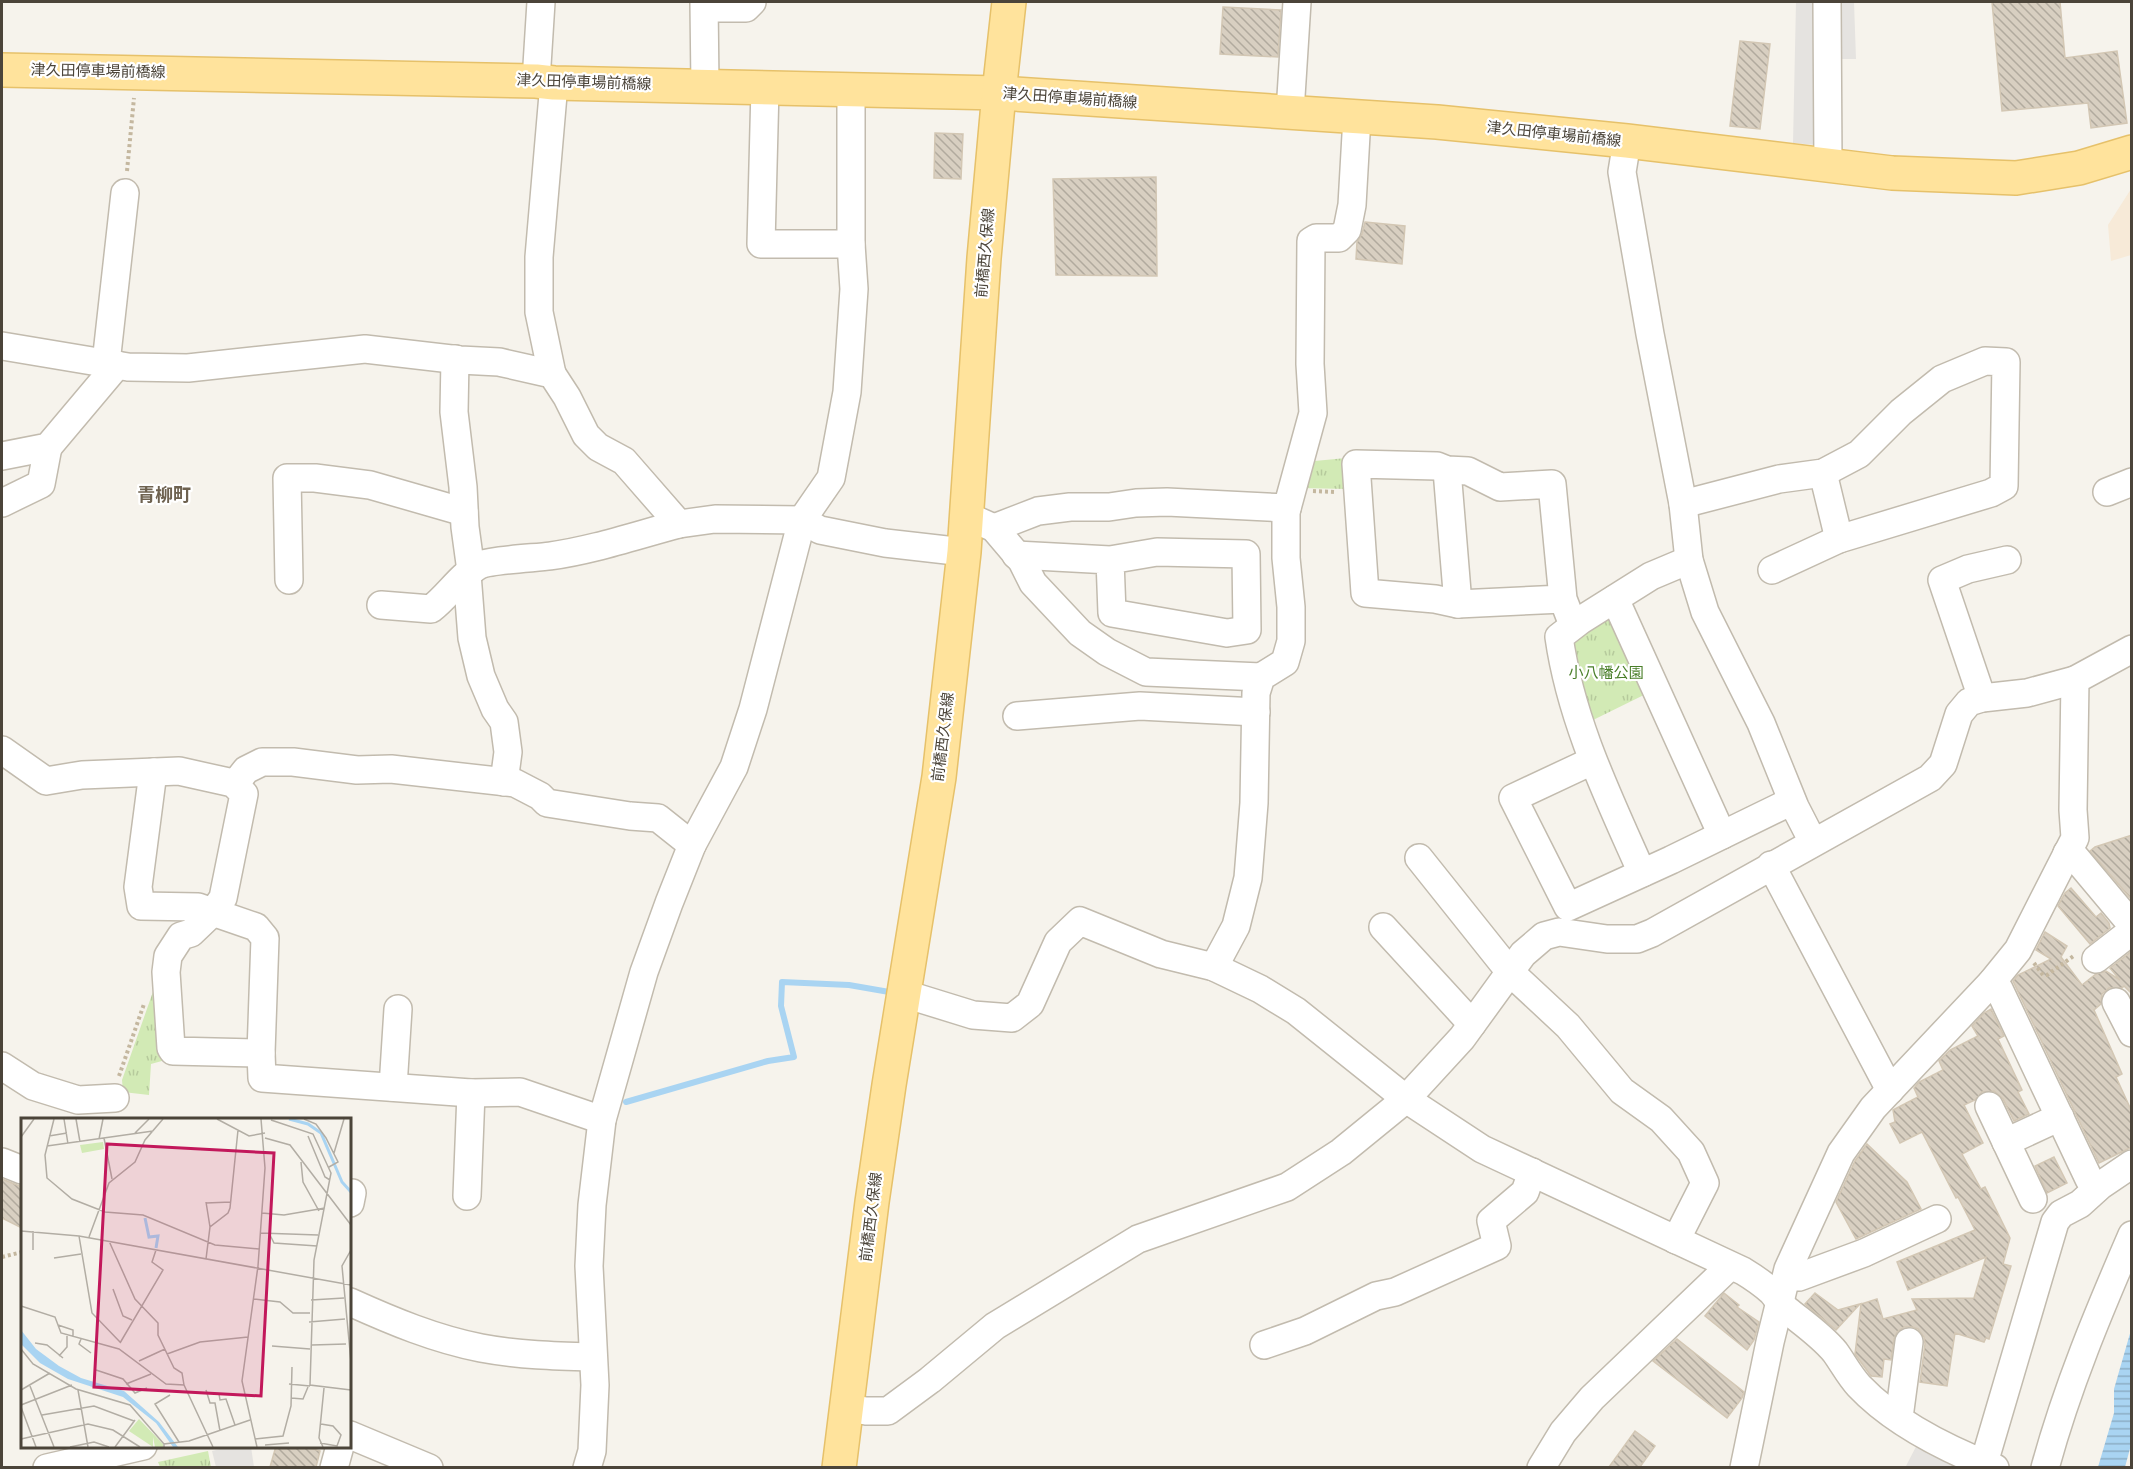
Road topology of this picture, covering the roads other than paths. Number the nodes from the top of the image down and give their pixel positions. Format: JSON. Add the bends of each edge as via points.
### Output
{"nodes":[{"id":1,"x":541,"y":2,"type":"edge"},
{"id":2,"x":752,"y":2,"type":"edge"},
{"id":3,"x":1009,"y":2,"type":"edge"},
{"id":4,"x":1297,"y":2,"type":"edge"},
{"id":5,"x":1827,"y":2,"type":"edge"},
{"id":6,"x":705,"y":5,"type":"edge"},
{"id":7,"x":2,"y":70,"type":"edge"},
{"id":8,"x":545,"y":82,"type":"junction"},
{"id":9,"x":705,"y":86,"type":"junction"},
{"id":10,"x":765,"y":88,"type":"junction"},
{"id":11,"x":851,"y":90,"type":"junction"},
{"id":12,"x":999,"y":93,"type":"junction"},
{"id":13,"x":1290,"y":112,"type":"junction"},
{"id":14,"x":1357,"y":117,"type":"junction"},
{"id":15,"x":1627,"y":141,"type":"junction"},
{"id":16,"x":2132,"y":152,"type":"edge"},
{"id":17,"x":1828,"y":165,"type":"junction"},
{"id":18,"x":125,"y":192,"type":"road end"},
{"id":19,"x":850,"y":244,"type":"junction"},
{"id":20,"x":2,"y":346,"type":"edge"},
{"id":21,"x":455,"y":359,"type":"junction"},
{"id":22,"x":111,"y":364,"type":"junction"},
{"id":23,"x":552,"y":374,"type":"junction"},
{"id":24,"x":48,"y":447,"type":"junction"},
{"id":25,"x":2,"y":456,"type":"edge"},
{"id":26,"x":1447,"y":471,"type":"junction"},
{"id":27,"x":1822,"y":473,"type":"junction"},
{"id":28,"x":2132,"y":482,"type":"edge"},
{"id":29,"x":2107,"y":492,"type":"dead end"},
{"id":30,"x":1289,"y":500,"type":"junction"},
{"id":31,"x":2,"y":503,"type":"edge"},
{"id":32,"x":1683,"y":504,"type":"junction"},
{"id":33,"x":464,"y":512,"type":"junction"},
{"id":34,"x":802,"y":520,"type":"junction"},
{"id":35,"x":980,"y":522,"type":"junction"},
{"id":36,"x":679,"y":524,"type":"junction"},
{"id":37,"x":1839,"y":539,"type":"junction"},
{"id":38,"x":964,"y":552,"type":"junction"},
{"id":39,"x":1016,"y":555,"type":"junction"},
{"id":40,"x":1110,"y":560,"type":"junction"},
{"id":41,"x":1689,"y":560,"type":"junction"},
{"id":42,"x":2007,"y":560,"type":"dead end"},
{"id":43,"x":1772,"y":570,"type":"dead end"},
{"id":44,"x":467,"y":574,"type":"junction"},
{"id":45,"x":289,"y":580,"type":"dead end"},
{"id":46,"x":1563,"y":599,"type":"junction"},
{"id":47,"x":1615,"y":599,"type":"junction"},
{"id":48,"x":1458,"y":604,"type":"junction"},
{"id":49,"x":381,"y":605,"type":"dead end"},
{"id":50,"x":1573,"y":625,"type":"junction"},
{"id":51,"x":2132,"y":650,"type":"edge"},
{"id":52,"x":1261,"y":677,"type":"junction"},
{"id":53,"x":2075,"y":680,"type":"junction"},
{"id":54,"x":1982,"y":698,"type":"junction"},
{"id":55,"x":1256,"y":712,"type":"junction"},
{"id":56,"x":1017,"y":716,"type":"dead end"},
{"id":57,"x":2,"y":750,"type":"edge"},
{"id":58,"x":1592,"y":761,"type":"junction"},
{"id":59,"x":153,"y":772,"type":"junction"},
{"id":60,"x":504,"y":782,"type":"junction"},
{"id":61,"x":235,"y":784,"type":"junction"},
{"id":62,"x":1792,"y":801,"type":"junction"},
{"id":63,"x":1722,"y":835,"type":"junction"},
{"id":64,"x":1813,"y":842,"type":"junction"},
{"id":65,"x":692,"y":844,"type":"junction"},
{"id":66,"x":2067,"y":853,"type":"junction"},
{"id":67,"x":1419,"y":858,"type":"dead end"},
{"id":68,"x":1771,"y":866,"type":"junction"},
{"id":69,"x":1642,"y":873,"type":"junction"},
{"id":70,"x":213,"y":912,"type":"junction"},
{"id":71,"x":2132,"y":925,"type":"edge"},
{"id":72,"x":1383,"y":927,"type":"dead end"},
{"id":73,"x":2132,"y":931,"type":"edge"},
{"id":74,"x":2096,"y":959,"type":"road end"},
{"id":75,"x":1214,"y":967,"type":"junction"},
{"id":76,"x":1510,"y":972,"type":"junction"},
{"id":77,"x":1992,"y":982,"type":"junction"},
{"id":78,"x":905,"y":994,"type":"junction"},
{"id":79,"x":2116,"y":1002,"type":"dead end"},
{"id":80,"x":398,"y":1009,"type":"dead end"},
{"id":81,"x":1472,"y":1024,"type":"junction"},
{"id":82,"x":2132,"y":1033,"type":"edge"},
{"id":83,"x":261,"y":1053,"type":"junction"},
{"id":84,"x":2,"y":1066,"type":"edge"},
{"id":85,"x":393,"y":1087,"type":"junction"},
{"id":86,"x":1890,"y":1090,"type":"junction"},
{"id":87,"x":471,"y":1093,"type":"junction"},
{"id":88,"x":116,"y":1098,"type":"road end"},
{"id":89,"x":1406,"y":1098,"type":"junction"},
{"id":90,"x":1989,"y":1106,"type":"dead end"},
{"id":91,"x":2060,"y":1117,"type":"junction"},
{"id":92,"x":602,"y":1120,"type":"junction"},
{"id":93,"x":2006,"y":1142,"type":"junction"},
{"id":94,"x":2,"y":1162,"type":"edge"},
{"id":95,"x":2132,"y":1164,"type":"edge"},
{"id":96,"x":21,"y":1170,"type":"edge"},
{"id":97,"x":1532,"y":1172,"type":"junction"},
{"id":98,"x":2096,"y":1189,"type":"junction"},
{"id":99,"x":467,"y":1196,"type":"dead end"},
{"id":100,"x":2033,"y":1200,"type":"dead end"},
{"id":101,"x":1938,"y":1218,"type":"dead end"},
{"id":102,"x":2132,"y":1235,"type":"edge"},
{"id":103,"x":1676,"y":1240,"type":"junction"},
{"id":104,"x":1730,"y":1266,"type":"junction"},
{"id":105,"x":1787,"y":1277,"type":"junction"},
{"id":106,"x":351,"y":1302,"type":"edge"},
{"id":107,"x":1780,"y":1304,"type":"junction"},
{"id":108,"x":1909,"y":1342,"type":"dead end"},
{"id":109,"x":1264,"y":1345,"type":"dead end"},
{"id":110,"x":593,"y":1357,"type":"junction"},
{"id":111,"x":848,"y":1408,"type":"junction"},
{"id":112,"x":1896,"y":1416,"type":"junction"},
{"id":113,"x":351,"y":1435,"type":"edge"},
{"id":114,"x":134,"y":1448,"type":"edge"},
{"id":115,"x":339,"y":1448,"type":"edge"},
{"id":116,"x":1990,"y":1465,"type":"edge"},
{"id":117,"x":47,"y":1467,"type":"edge"},
{"id":118,"x":334,"y":1467,"type":"edge"},
{"id":119,"x":429,"y":1467,"type":"edge"},
{"id":120,"x":587,"y":1467,"type":"edge"},
{"id":121,"x":839,"y":1467,"type":"edge"},
{"id":122,"x":1541,"y":1467,"type":"edge"},
{"id":123,"x":1744,"y":1467,"type":"edge"},
{"id":124,"x":2045,"y":1467,"type":"edge"}],
"edges":[{"from":1,"to":8,"type":"street"},
{"from":2,"to":6,"type":"street","via":[[746,8]]},
{"from":3,"to":12,"type":"main road","name":"前橋西久保線"},
{"from":4,"to":13,"type":"street"},
{"from":5,"to":17,"type":"street"},
{"from":6,"to":9,"type":"street"},
{"from":7,"to":8,"type":"main road","name":"津久田停車場前橋線"},
{"from":8,"to":9,"type":"main road","name":"津久田停車場前橋線"},
{"from":8,"to":23,"type":"street","via":[[539,312]]},
{"from":9,"to":10,"type":"main road","name":"津久田停車場前橋線"},
{"from":10,"to":11,"type":"main road","name":"津久田停車場前橋線"},
{"from":10,"to":19,"type":"street","via":[[761,244]]},
{"from":11,"to":12,"type":"main road","name":"津久田停車場前橋線"},
{"from":11,"to":19,"type":"street"},
{"from":12,"to":13,"type":"main road","name":"津久田停車場前橋線"},
{"from":12,"to":35,"type":"main road","name":"前橋西久保線","via":[[984,270]]},
{"from":13,"to":14,"type":"main road","name":"津久田停車場前橋線"},
{"from":14,"to":15,"type":"main road","name":"津久田停車場前橋線"},
{"from":14,"to":30,"type":"street","via":[[1347,230],[1339,238],[1311,241],[1313,412]]},
{"from":15,"to":17,"type":"main road","name":"津久田停車場前橋線"},
{"from":15,"to":32,"type":"street","via":[[1622,172]]},
{"from":16,"to":17,"type":"main road","name":"津久田停車場前橋線","via":[[2079,168],[2016,178],[1892,173]]},
{"from":18,"to":22,"type":"street"},
{"from":19,"to":34,"type":"street","via":[[854,289],[847,392],[831,478]]},
{"from":20,"to":22,"type":"street"},
{"from":21,"to":22,"type":"street","via":[[365,349],[188,368]]},
{"from":21,"to":23,"type":"street","via":[[500,362]]},
{"from":21,"to":33,"type":"street","via":[[454,412]]},
{"from":22,"to":24,"type":"street"},
{"from":23,"to":36,"type":"street","via":[[586,435],[598,447],[624,461]]},
{"from":24,"to":25,"type":"street"},
{"from":24,"to":31,"type":"street","via":[[41,484]]},
{"from":26,"to":46,"type":"street","via":[[1468,471],[1500,487],[1552,484]]},
{"from":26,"to":48,"type":"street"},
{"from":26,"to":48,"type":"street","via":[[1437,466],[1356,464],[1365,592]]},
{"from":27,"to":32,"type":"street","via":[[1779,479]]},
{"from":27,"to":37,"type":"street"},
{"from":27,"to":37,"type":"street","via":[[1860,454],[1901,412],[1942,379],[1985,361],[2006,362],[2004,486],[1991,494]]},
{"from":28,"to":29,"type":"street"},
{"from":30,"to":35,"type":"street","via":[[1136,503],[1038,511]]},
{"from":30,"to":52,"type":"street","via":[[1286,558],[1292,606],[1291,641],[1285,662]]},
{"from":32,"to":41,"type":"street"},
{"from":33,"to":44,"type":"street"},
{"from":33,"to":45,"type":"street","via":[[370,485],[287,478]]},
{"from":34,"to":36,"type":"street","via":[[716,519]]},
{"from":34,"to":38,"type":"street","via":[[820,530],[885,543]]},
{"from":34,"to":65,"type":"street","via":[[734,767]]},
{"from":35,"to":38,"type":"main road","name":"前橋西久保線"},
{"from":35,"to":39,"type":"street"},
{"from":36,"to":44,"type":"street","via":[[552,556],[480,564]]},
{"from":37,"to":43,"type":"street"},
{"from":38,"to":78,"type":"main road","name":"前橋西久保線","via":[[939,777]]},
{"from":39,"to":40,"type":"street"},
{"from":39,"to":52,"type":"street","via":[[1033,584],[1080,633],[1146,672]]},
{"from":40,"to":40,"type":"street","via":[[1157,552],[1246,554],[1247,630],[1227,633],[1112,612]]},
{"from":41,"to":47,"type":"street","via":[[1651,576]]},
{"from":41,"to":62,"type":"street","via":[[1705,612],[1761,723]]},
{"from":42,"to":54,"type":"street","via":[[1942,580]]},
{"from":44,"to":49,"type":"street","via":[[431,609]]},
{"from":44,"to":60,"type":"street","via":[[472,638],[481,676],[504,722],[508,752]]},
{"from":46,"to":48,"type":"street"},
{"from":46,"to":50,"type":"street"},
{"from":47,"to":50,"type":"street"},
{"from":47,"to":63,"type":"street"},
{"from":50,"to":58,"type":"street","via":[[1559,637],[1562,659]]},
{"from":51,"to":53,"type":"street"},
{"from":52,"to":55,"type":"street"},
{"from":53,"to":54,"type":"street","via":[[2027,693]]},
{"from":53,"to":66,"type":"street","via":[[2075,838]]},
{"from":54,"to":64,"type":"street","via":[[1969,702],[1959,714],[1943,764],[1930,778]]},
{"from":55,"to":56,"type":"street","via":[[1140,706]]},
{"from":55,"to":75,"type":"street","via":[[1248,878],[1236,926]]},
{"from":57,"to":59,"type":"street","via":[[46,781],[91,774]]},
{"from":58,"to":69,"type":"street"},
{"from":58,"to":69,"type":"street","via":[[1513,798],[1568,907]]},
{"from":59,"to":61,"type":"street","via":[[179,771]]},
{"from":59,"to":70,"type":"street","via":[[138,887],[141,906],[198,907]]},
{"from":60,"to":61,"type":"street","via":[[392,769],[262,762],[246,770]]},
{"from":60,"to":65,"type":"street","via":[[515,783],[547,802],[658,819]]},
{"from":61,"to":70,"type":"street","via":[[244,795],[223,898]]},
{"from":62,"to":63,"type":"street"},
{"from":62,"to":64,"type":"street"},
{"from":63,"to":69,"type":"street"},
{"from":64,"to":68,"type":"street"},
{"from":65,"to":92,"type":"street","via":[[644,972]]},
{"from":66,"to":71,"type":"street","via":[[2075,857]]},
{"from":66,"to":77,"type":"street","via":[[2019,948]]},
{"from":67,"to":76,"type":"street"},
{"from":68,"to":76,"type":"street","via":[[1637,939],[1559,932],[1544,936]]},
{"from":68,"to":86,"type":"street"},
{"from":70,"to":83,"type":"street","via":[[256,927],[265,938]]},
{"from":70,"to":83,"type":"street","via":[[191,933],[181,936],[168,956],[171,1048]]},
{"from":72,"to":81,"type":"street"},
{"from":73,"to":74,"type":"street"},
{"from":75,"to":78,"type":"street","via":[[1161,954],[1080,921],[1058,942],[1030,1004],[1012,1018],[973,1015]]},
{"from":75,"to":89,"type":"street","via":[[1296,1011]]},
{"from":76,"to":81,"type":"street"},
{"from":76,"to":103,"type":"street","via":[[1568,1026],[1622,1091],[1660,1119],[1690,1152],[1705,1183]]},
{"from":77,"to":86,"type":"street"},
{"from":77,"to":91,"type":"street","via":[[1999,989]]},
{"from":78,"to":111,"type":"main road","name":"前橋西久保線","via":[[872,1202]]},
{"from":79,"to":82,"type":"street"},
{"from":80,"to":85,"type":"street"},
{"from":81,"to":89,"type":"street"},
{"from":83,"to":85,"type":"street","via":[[262,1078]]},
{"from":84,"to":88,"type":"street","via":[[33,1086],[78,1100]]},
{"from":85,"to":87,"type":"street"},
{"from":86,"to":105,"type":"street","via":[[1841,1153]]},
{"from":87,"to":92,"type":"street","via":[[520,1092]]},
{"from":87,"to":99,"type":"street"},
{"from":89,"to":97,"type":"street","via":[[1482,1149]]},
{"from":89,"to":111,"type":"street","via":[[1341,1152],[1287,1187],[1138,1239],[1042,1296],[995,1326],[888,1411]]},
{"from":90,"to":93,"type":"street"},
{"from":91,"to":93,"type":"street"},
{"from":91,"to":98,"type":"street"},
{"from":92,"to":110,"type":"street","via":[[589,1266]]},
{"from":93,"to":100,"type":"street"},
{"from":94,"to":96,"type":"street"},
{"from":95,"to":98,"type":"street"},
{"from":97,"to":103,"type":"street"},
{"from":97,"to":109,"type":"street","via":[[1525,1192],[1491,1221],[1497,1246],[1395,1292],[1376,1296],[1305,1331]]},
{"from":98,"to":116,"type":"street","via":[[2055,1222]]},
{"from":101,"to":105,"type":"street","via":[[1864,1253],[1799,1278]]},
{"from":102,"to":124,"type":"street","via":[[2092,1326]]},
{"from":103,"to":104,"type":"street"},
{"from":104,"to":107,"type":"street","via":[[1759,1281]]},
{"from":104,"to":122,"type":"street","via":[[1592,1398],[1563,1432]]},
{"from":105,"to":107,"type":"street"},
{"from":106,"to":110,"type":"street","via":[[412,1329],[481,1348],[540,1356]]},
{"from":107,"to":112,"type":"street","via":[[1834,1351],[1860,1387]]},
{"from":107,"to":123,"type":"street"},
{"from":108,"to":112,"type":"street"},
{"from":110,"to":120,"type":"street","via":[[592,1452]]},
{"from":111,"to":121,"type":"main road","name":"前橋西久保線"},
{"from":112,"to":116,"type":"street"},
{"from":113,"to":119,"type":"street"},
{"from":114,"to":117,"type":"street"},
{"from":115,"to":118,"type":"street"}]}
